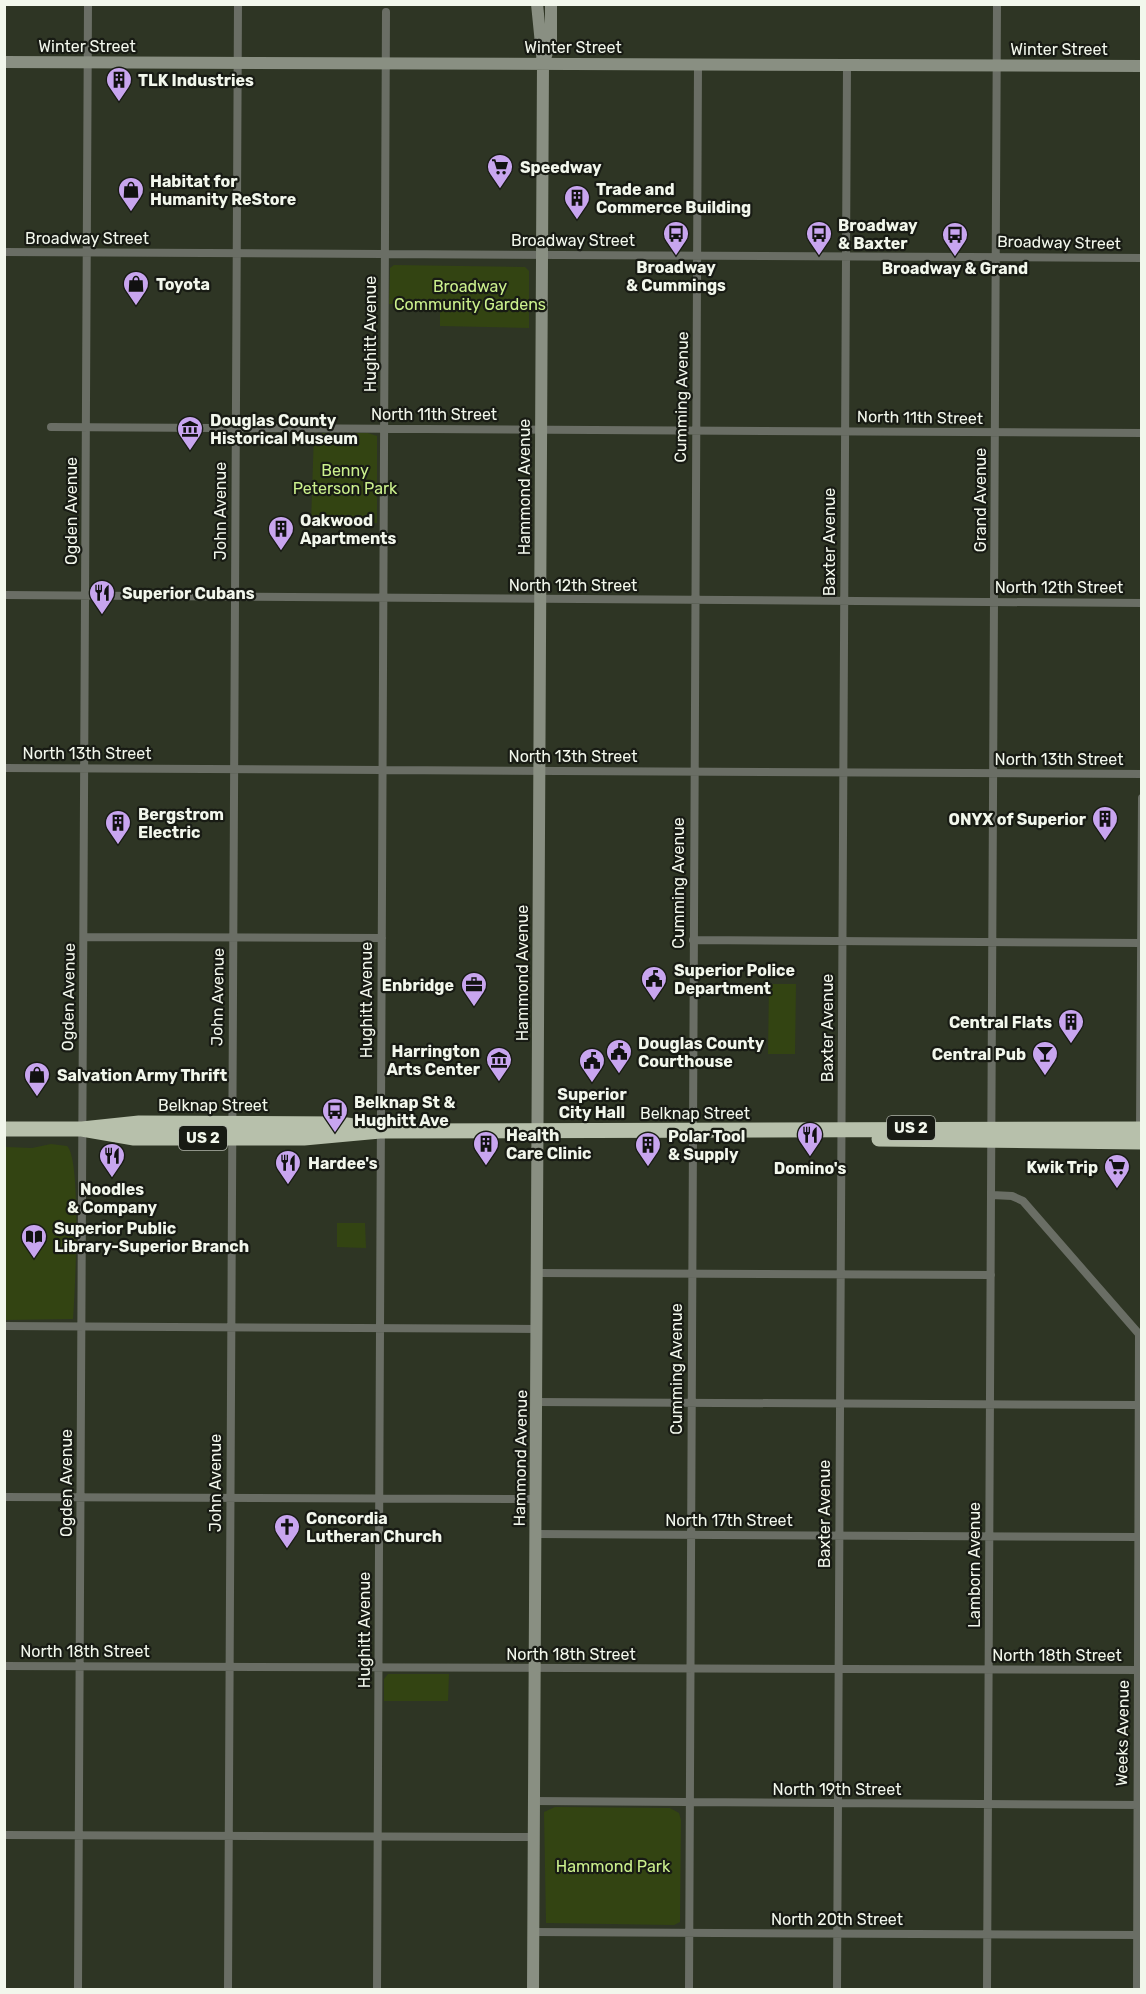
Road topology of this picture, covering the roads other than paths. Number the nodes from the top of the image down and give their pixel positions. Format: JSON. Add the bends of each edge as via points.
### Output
{"nodes":[{"id":1,"x":88,"y":4,"type":"edge"},
{"id":2,"x":238,"y":4,"type":"edge"},
{"id":3,"x":537,"y":4,"type":"edge"},
{"id":4,"x":551,"y":4,"type":"edge"},
{"id":5,"x":996,"y":4,"type":"edge"},
{"id":6,"x":386,"y":12,"type":"dead end"},
{"id":7,"x":4,"y":62,"type":"edge"},
{"id":8,"x":88,"y":62,"type":"junction"},
{"id":9,"x":237,"y":63,"type":"junction"},
{"id":10,"x":387,"y":63,"type":"junction"},
{"id":11,"x":543,"y":64,"type":"junction"},
{"id":12,"x":698,"y":65,"type":"junction"},
{"id":13,"x":846,"y":66,"type":"junction"},
{"id":14,"x":996,"y":66,"type":"junction"},
{"id":15,"x":1142,"y":66,"type":"edge"},
{"id":16,"x":4,"y":252,"type":"edge"},
{"id":17,"x":87,"y":253,"type":"junction"},
{"id":18,"x":237,"y":253,"type":"junction"},
{"id":19,"x":385,"y":254,"type":"junction"},
{"id":20,"x":697,"y":254,"type":"junction"},
{"id":21,"x":542,"y":255,"type":"junction"},
{"id":22,"x":846,"y":256,"type":"junction"},
{"id":23,"x":995,"y":256,"type":"junction"},
{"id":24,"x":1142,"y":258,"type":"edge"},
{"id":25,"x":51,"y":427,"type":"dead end"},
{"id":26,"x":86,"y":427,"type":"junction"},
{"id":27,"x":235,"y":428,"type":"junction"},
{"id":28,"x":385,"y":429,"type":"junction"},
{"id":29,"x":541,"y":430,"type":"junction"},
{"id":30,"x":845,"y":431,"type":"junction"},
{"id":31,"x":696,"y":432,"type":"junction"},
{"id":32,"x":995,"y":432,"type":"junction"},
{"id":33,"x":1142,"y":433,"type":"edge"},
{"id":34,"x":4,"y":595,"type":"edge"},
{"id":35,"x":85,"y":596,"type":"junction"},
{"id":36,"x":234,"y":598,"type":"junction"},
{"id":37,"x":540,"y":599,"type":"junction"},
{"id":38,"x":384,"y":600,"type":"junction"},
{"id":39,"x":695,"y":601,"type":"junction"},
{"id":40,"x":844,"y":601,"type":"junction"},
{"id":41,"x":994,"y":602,"type":"junction"},
{"id":42,"x":1142,"y":603,"type":"edge"},
{"id":43,"x":4,"y":768,"type":"edge"},
{"id":44,"x":233,"y":768,"type":"junction"},
{"id":45,"x":84,"y":769,"type":"junction"},
{"id":46,"x":383,"y":769,"type":"junction"},
{"id":47,"x":540,"y":771,"type":"junction"},
{"id":48,"x":694,"y":772,"type":"junction"},
{"id":49,"x":843,"y":772,"type":"junction"},
{"id":50,"x":994,"y":774,"type":"junction"},
{"id":51,"x":1142,"y":774,"type":"edge"},
{"id":52,"x":1142,"y":798,"type":"edge"},
{"id":53,"x":84,"y":937,"type":"junction"},
{"id":54,"x":234,"y":937,"type":"junction"},
{"id":55,"x":382,"y":938,"type":"junction"},
{"id":56,"x":693,"y":940,"type":"junction"},
{"id":57,"x":842,"y":940,"type":"junction"},
{"id":58,"x":994,"y":941,"type":"junction"},
{"id":59,"x":1141,"y":943,"type":"edge"},
{"id":60,"x":4,"y":1129,"type":"edge"},
{"id":61,"x":82,"y":1130,"type":"junction"},
{"id":62,"x":231,"y":1131,"type":"junction"},
{"id":63,"x":380,"y":1131,"type":"junction"},
{"id":64,"x":538,"y":1131,"type":"junction"},
{"id":65,"x":694,"y":1131,"type":"junction"},
{"id":66,"x":837,"y":1132,"type":"junction"},
{"id":67,"x":993,"y":1134,"type":"junction"},
{"id":68,"x":1141,"y":1135,"type":"edge"},
{"id":69,"x":992,"y":1195,"type":"junction"},
{"id":70,"x":538,"y":1273,"type":"junction"},
{"id":71,"x":692,"y":1273,"type":"junction"},
{"id":72,"x":841,"y":1274,"type":"junction"},
{"id":73,"x":991,"y":1275,"type":"junction"},
{"id":74,"x":4,"y":1326,"type":"edge"},
{"id":75,"x":81,"y":1327,"type":"junction"},
{"id":76,"x":230,"y":1327,"type":"junction"},
{"id":77,"x":381,"y":1328,"type":"junction"},
{"id":78,"x":537,"y":1329,"type":"junction"},
{"id":79,"x":1140,"y":1334,"type":"edge"},
{"id":80,"x":537,"y":1402,"type":"junction"},
{"id":81,"x":690,"y":1403,"type":"junction"},
{"id":82,"x":839,"y":1404,"type":"junction"},
{"id":83,"x":990,"y":1404,"type":"junction"},
{"id":84,"x":1139,"y":1405,"type":"junction"},
{"id":85,"x":4,"y":1497,"type":"edge"},
{"id":86,"x":80,"y":1497,"type":"junction"},
{"id":87,"x":230,"y":1499,"type":"junction"},
{"id":88,"x":380,"y":1499,"type":"junction"},
{"id":89,"x":536,"y":1500,"type":"junction"},
{"id":90,"x":535,"y":1534,"type":"junction"},
{"id":91,"x":690,"y":1535,"type":"junction"},
{"id":92,"x":839,"y":1536,"type":"junction"},
{"id":93,"x":989,"y":1537,"type":"junction"},
{"id":94,"x":1138,"y":1537,"type":"junction"},
{"id":95,"x":4,"y":1666,"type":"edge"},
{"id":96,"x":80,"y":1666,"type":"junction"},
{"id":97,"x":229,"y":1667,"type":"junction"},
{"id":98,"x":379,"y":1668,"type":"junction"},
{"id":99,"x":534,"y":1669,"type":"junction"},
{"id":100,"x":689,"y":1669,"type":"junction"},
{"id":101,"x":839,"y":1670,"type":"junction"},
{"id":102,"x":988,"y":1670,"type":"junction"},
{"id":103,"x":1138,"y":1670,"type":"junction"},
{"id":104,"x":533,"y":1801,"type":"junction"},
{"id":105,"x":690,"y":1803,"type":"junction"},
{"id":106,"x":838,"y":1804,"type":"junction"},
{"id":107,"x":987,"y":1804,"type":"junction"},
{"id":108,"x":1139,"y":1805,"type":"edge"},
{"id":109,"x":4,"y":1835,"type":"edge"},
{"id":110,"x":80,"y":1835,"type":"junction"},
{"id":111,"x":229,"y":1836,"type":"junction"},
{"id":112,"x":379,"y":1836,"type":"junction"},
{"id":113,"x":533,"y":1837,"type":"junction"},
{"id":114,"x":533,"y":1932,"type":"junction"},
{"id":115,"x":689,"y":1933,"type":"junction"},
{"id":116,"x":837,"y":1934,"type":"junction"},
{"id":117,"x":987,"y":1935,"type":"junction"},
{"id":118,"x":1140,"y":1935,"type":"edge"},
{"id":119,"x":78,"y":1989,"type":"edge"},
{"id":120,"x":228,"y":1989,"type":"edge"},
{"id":121,"x":377,"y":1989,"type":"edge"},
{"id":122,"x":533,"y":1989,"type":"edge"},
{"id":123,"x":689,"y":1989,"type":"edge"},
{"id":124,"x":837,"y":1989,"type":"edge"},
{"id":125,"x":987,"y":1989,"type":"edge"},
{"id":126,"x":1137,"y":1989,"type":"edge"}],
"edges":[{"from":1,"to":8,"type":"street","name":"Ogden Avenue"},
{"from":2,"to":9,"type":"street","name":"John Avenue"},
{"from":3,"to":11,"type":"street","name":"Hammond Avenue"},
{"from":4,"to":11,"type":"street","name":"Hammond Avenue","via":[[551,41]]},
{"from":5,"to":14,"type":"street","name":"Grand Avenue"},
{"from":6,"to":10,"type":"street","name":"Hughitt Avenue"},
{"from":7,"to":8,"type":"street","name":"Winter Street"},
{"from":8,"to":9,"type":"street","name":"Winter Street"},
{"from":8,"to":17,"type":"street","name":"Ogden Avenue"},
{"from":9,"to":10,"type":"street","name":"Winter Street"},
{"from":9,"to":18,"type":"street","name":"John Avenue"},
{"from":10,"to":11,"type":"street","name":"Winter Street"},
{"from":10,"to":19,"type":"street","name":"Hughitt Avenue"},
{"from":11,"to":12,"type":"street","name":"Winter Street"},
{"from":11,"to":21,"type":"street","name":"Hammond Avenue"},
{"from":12,"to":13,"type":"street","name":"Winter Street"},
{"from":12,"to":20,"type":"street","name":"Cumming Avenue"},
{"from":13,"to":14,"type":"street","name":"Winter Street"},
{"from":13,"to":22,"type":"street","name":"Baxter Avenue"},
{"from":14,"to":15,"type":"street","name":"Winter Street"},
{"from":14,"to":23,"type":"street","name":"Grand Avenue"},
{"from":16,"to":17,"type":"street","name":"Broadway Street"},
{"from":17,"to":18,"type":"street","name":"Broadway Street"},
{"from":17,"to":26,"type":"street","name":"Ogden Avenue"},
{"from":18,"to":19,"type":"street","name":"Broadway Street"},
{"from":18,"to":27,"type":"street","name":"John Avenue"},
{"from":19,"to":21,"type":"street","name":"Broadway Street"},
{"from":19,"to":28,"type":"street","name":"Hughitt Avenue"},
{"from":20,"to":21,"type":"street","name":"Broadway Street"},
{"from":20,"to":22,"type":"street","name":"Broadway Street"},
{"from":20,"to":31,"type":"street","name":"Cumming Avenue"},
{"from":21,"to":29,"type":"street","name":"Hammond Avenue"},
{"from":22,"to":23,"type":"street","name":"Broadway Street"},
{"from":22,"to":30,"type":"street","name":"Baxter Avenue"},
{"from":23,"to":24,"type":"street","name":"Broadway Street"},
{"from":23,"to":32,"type":"street","name":"Grand Avenue"},
{"from":25,"to":26,"type":"street","name":"North 11th Street"},
{"from":26,"to":27,"type":"street","name":"North 11th Street"},
{"from":26,"to":35,"type":"street","name":"Ogden Avenue"},
{"from":27,"to":28,"type":"street","name":"North 11th Street"},
{"from":27,"to":36,"type":"street","name":"John Avenue"},
{"from":28,"to":29,"type":"street","name":"North 11th Street"},
{"from":28,"to":38,"type":"street","name":"Hughitt Avenue"},
{"from":29,"to":31,"type":"street","name":"North 11th Street"},
{"from":29,"to":37,"type":"street","name":"Hammond Avenue"},
{"from":30,"to":31,"type":"street","name":"North 11th Street"},
{"from":30,"to":32,"type":"street","name":"North 11th Street"},
{"from":30,"to":40,"type":"street","name":"Baxter Avenue"},
{"from":31,"to":39,"type":"street","name":"Cumming Avenue"},
{"from":32,"to":33,"type":"street","name":"North 11th Street"},
{"from":32,"to":41,"type":"street","name":"Grand Avenue"},
{"from":34,"to":35,"type":"street","name":"North 12th Street"},
{"from":35,"to":36,"type":"street","name":"North 12th Street"},
{"from":35,"to":45,"type":"street","name":"Ogden Avenue"},
{"from":36,"to":38,"type":"street","name":"North 12th Street"},
{"from":36,"to":44,"type":"street","name":"John Avenue"},
{"from":37,"to":38,"type":"street","name":"North 12th Street"},
{"from":37,"to":39,"type":"street","name":"North 12th Street"},
{"from":37,"to":47,"type":"street","name":"Hammond Avenue"},
{"from":38,"to":46,"type":"street","name":"Hughitt Avenue"},
{"from":39,"to":40,"type":"street","name":"North 12th Street"},
{"from":39,"to":48,"type":"street","name":"Cumming Avenue"},
{"from":40,"to":41,"type":"street","name":"North 12th Street"},
{"from":40,"to":49,"type":"street","name":"Baxter Avenue"},
{"from":41,"to":42,"type":"street","name":"North 12th Street"},
{"from":41,"to":50,"type":"street","name":"Grand Avenue"},
{"from":43,"to":45,"type":"street","name":"North 13th Street"},
{"from":44,"to":45,"type":"street","name":"North 13th Street"},
{"from":44,"to":46,"type":"street","name":"North 13th Street"},
{"from":44,"to":54,"type":"street","name":"John Avenue"},
{"from":45,"to":53,"type":"street","name":"Ogden Avenue"},
{"from":46,"to":47,"type":"street","name":"North 13th Street"},
{"from":46,"to":55,"type":"street","name":"Hughitt Avenue"},
{"from":47,"to":48,"type":"street","name":"North 13th Street"},
{"from":47,"to":64,"type":"street","name":"Hammond Avenue"},
{"from":48,"to":49,"type":"street","name":"North 13th Street"},
{"from":48,"to":56,"type":"street","name":"Cumming Avenue"},
{"from":49,"to":50,"type":"street","name":"North 13th Street"},
{"from":49,"to":57,"type":"street","name":"Baxter Avenue"},
{"from":50,"to":51,"type":"street","name":"North 13th Street"},
{"from":50,"to":58,"type":"street","name":"Grand Avenue"},
{"from":52,"to":59,"type":"street"},
{"from":53,"to":54,"type":"street"},
{"from":53,"to":61,"type":"street","name":"Ogden Avenue"},
{"from":54,"to":55,"type":"street"},
{"from":54,"to":62,"type":"street","name":"John Avenue"},
{"from":55,"to":63,"type":"street","name":"Hughitt Avenue"},
{"from":56,"to":57,"type":"street"},
{"from":56,"to":65,"type":"street","name":"Cumming Avenue"},
{"from":57,"to":58,"type":"street"},
{"from":57,"to":66,"type":"street","name":"Baxter Avenue"},
{"from":58,"to":59,"type":"street"},
{"from":58,"to":67,"type":"street","name":"Grand Avenue"},
{"from":59,"to":68,"type":"street"},
{"from":60,"to":61,"type":"highway","name":"Belknap Street","number":"US 2"},
{"from":61,"to":62,"type":"highway","name":"Belknap Street","number":"US 2","via":[[134,1138]]},
{"from":61,"to":75,"type":"street","name":"Ogden Avenue"},
{"from":62,"to":63,"type":"highway","name":"Belknap Street","number":"US 2","via":[[312,1138]]},
{"from":62,"to":76,"type":"street","name":"John Avenue"},
{"from":63,"to":64,"type":"highway","name":"Belknap Street","number":"US 2"},
{"from":63,"to":77,"type":"street","name":"Hughitt Avenue"},
{"from":64,"to":65,"type":"highway","name":"Belknap Street","number":"US 2"},
{"from":64,"to":70,"type":"street","name":"Hammond Avenue"},
{"from":65,"to":66,"type":"highway","name":"Belknap Street","number":"US 2"},
{"from":65,"to":71,"type":"street","name":"Cumming Avenue"},
{"from":66,"to":67,"type":"highway","name":"Belknap Street","number":"US 2"},
{"from":66,"to":72,"type":"street","name":"Baxter Avenue"},
{"from":67,"to":68,"type":"highway","name":"Belknap Street","number":"US 2"},
{"from":67,"to":69,"type":"street","name":"Lamborn Avenue"},
{"from":69,"to":73,"type":"street","name":"Lamborn Avenue"},
{"from":69,"to":79,"type":"street","via":[[1012,1196],[1023,1202]]},
{"from":70,"to":71,"type":"street"},
{"from":70,"to":78,"type":"street","name":"Hammond Avenue"},
{"from":71,"to":72,"type":"street"},
{"from":71,"to":81,"type":"street","name":"Cumming Avenue"},
{"from":72,"to":73,"type":"street"},
{"from":72,"to":82,"type":"street","name":"Baxter Avenue"},
{"from":73,"to":83,"type":"street","name":"Lamborn Avenue"},
{"from":74,"to":75,"type":"street"},
{"from":75,"to":76,"type":"street"},
{"from":75,"to":86,"type":"street","name":"Ogden Avenue"},
{"from":76,"to":77,"type":"street"},
{"from":76,"to":87,"type":"street","name":"John Avenue"},
{"from":77,"to":78,"type":"street"},
{"from":77,"to":88,"type":"street","name":"Hughitt Avenue"},
{"from":78,"to":80,"type":"street","name":"Hammond Avenue"},
{"from":79,"to":84,"type":"street","name":"Weeks Avenue"},
{"from":80,"to":81,"type":"street"},
{"from":80,"to":89,"type":"street","name":"Hammond Avenue"},
{"from":81,"to":82,"type":"street"},
{"from":81,"to":91,"type":"street","name":"Cumming Avenue"},
{"from":82,"to":83,"type":"street"},
{"from":82,"to":92,"type":"street","name":"Baxter Avenue"},
{"from":83,"to":84,"type":"street"},
{"from":83,"to":93,"type":"street","name":"Lamborn Avenue"},
{"from":84,"to":94,"type":"street","name":"Weeks Avenue"},
{"from":85,"to":86,"type":"street"},
{"from":86,"to":87,"type":"street"},
{"from":86,"to":96,"type":"street","name":"Ogden Avenue"},
{"from":87,"to":88,"type":"street"},
{"from":87,"to":97,"type":"street","name":"John Avenue"},
{"from":88,"to":89,"type":"street"},
{"from":88,"to":98,"type":"street","name":"Hughitt Avenue"},
{"from":89,"to":90,"type":"street","name":"Hammond Avenue"},
{"from":90,"to":91,"type":"street","name":"North 17th Street"},
{"from":90,"to":99,"type":"street","name":"Hammond Avenue"},
{"from":91,"to":92,"type":"street","name":"North 17th Street"},
{"from":91,"to":100,"type":"street","name":"Cumming Avenue"},
{"from":92,"to":93,"type":"street","name":"North 17th Street"},
{"from":92,"to":101,"type":"street","name":"Baxter Avenue"},
{"from":93,"to":94,"type":"street","name":"North 17th Street"},
{"from":93,"to":102,"type":"street","name":"Lamborn Avenue"},
{"from":94,"to":103,"type":"street","name":"Weeks Avenue"},
{"from":95,"to":96,"type":"street","name":"North 18th Street"},
{"from":96,"to":97,"type":"street","name":"North 18th Street"},
{"from":96,"to":110,"type":"street","name":"Ogden Avenue"},
{"from":97,"to":98,"type":"street","name":"North 18th Street"},
{"from":97,"to":111,"type":"street","name":"John Avenue"},
{"from":98,"to":99,"type":"street","name":"North 18th Street"},
{"from":98,"to":112,"type":"street","name":"Hughitt Avenue"},
{"from":99,"to":100,"type":"street","name":"North 18th Street"},
{"from":99,"to":104,"type":"street","name":"Hammond Avenue"},
{"from":100,"to":101,"type":"street","name":"North 18th Street"},
{"from":100,"to":105,"type":"street","name":"Cumming Avenue"},
{"from":101,"to":102,"type":"street","name":"North 18th Street"},
{"from":101,"to":106,"type":"street","name":"Baxter Avenue"},
{"from":102,"to":103,"type":"street","name":"North 18th Street"},
{"from":102,"to":107,"type":"street","name":"Lamborn Avenue"},
{"from":103,"to":108,"type":"street","name":"Weeks Avenue"},
{"from":104,"to":105,"type":"street","name":"North 19th Street"},
{"from":104,"to":113,"type":"street","name":"Hammond Avenue"},
{"from":105,"to":106,"type":"street","name":"North 19th Street"},
{"from":105,"to":115,"type":"street","name":"Cumming Avenue"},
{"from":106,"to":107,"type":"street","name":"North 19th Street"},
{"from":106,"to":116,"type":"street","name":"Baxter Avenue"},
{"from":107,"to":108,"type":"street","name":"North 19th Street"},
{"from":107,"to":117,"type":"street","name":"Lamborn Avenue"},
{"from":108,"to":118,"type":"street","name":"Weeks Avenue"},
{"from":109,"to":110,"type":"street"},
{"from":110,"to":111,"type":"street"},
{"from":110,"to":119,"type":"street","name":"Ogden Avenue"},
{"from":111,"to":112,"type":"street"},
{"from":111,"to":120,"type":"street","name":"John Avenue"},
{"from":112,"to":113,"type":"street"},
{"from":112,"to":121,"type":"street","name":"Hughitt Avenue"},
{"from":113,"to":114,"type":"street","name":"Hammond Avenue"},
{"from":114,"to":115,"type":"street","name":"North 20th Street"},
{"from":114,"to":122,"type":"street","name":"Hammond Avenue"},
{"from":115,"to":116,"type":"street","name":"North 20th Street"},
{"from":115,"to":123,"type":"street","name":"Cumming Avenue"},
{"from":116,"to":117,"type":"street","name":"North 20th Street"},
{"from":116,"to":124,"type":"street","name":"Baxter Avenue"},
{"from":117,"to":118,"type":"street","name":"North 20th Street"},
{"from":117,"to":125,"type":"street","name":"Lamborn Avenue"},
{"from":118,"to":126,"type":"street","name":"Weeks Avenue"}]}
